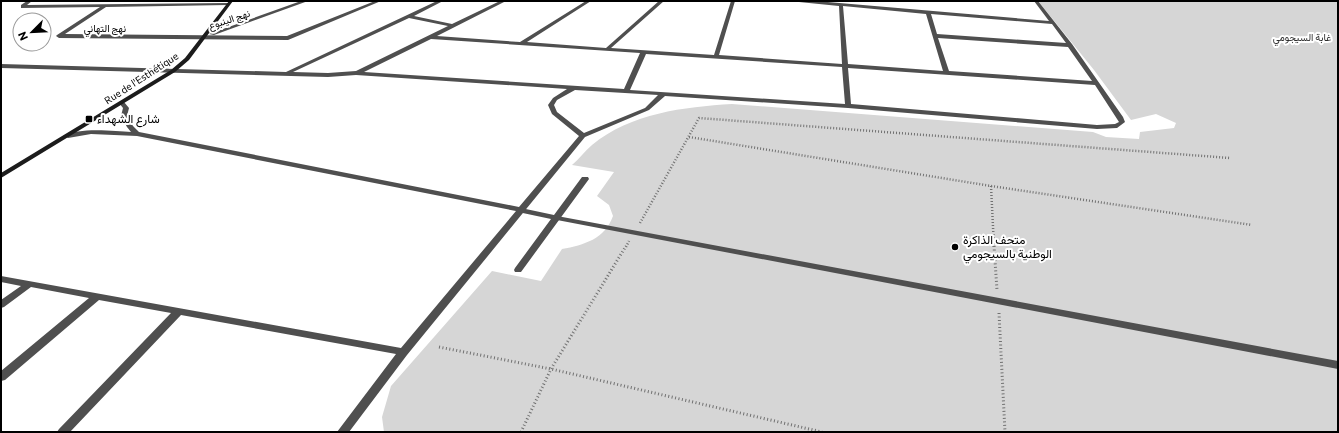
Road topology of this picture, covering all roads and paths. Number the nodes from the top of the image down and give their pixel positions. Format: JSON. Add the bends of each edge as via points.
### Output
{"nodes":[{"id":1,"x":30,"y":1,"type":"edge"},
{"id":2,"x":306,"y":1,"type":"edge"},
{"id":3,"x":379,"y":1,"type":"edge"},
{"id":4,"x":441,"y":1,"type":"edge"},
{"id":5,"x":504,"y":1,"type":"edge"},
{"id":6,"x":589,"y":1,"type":"edge"},
{"id":7,"x":662,"y":1,"type":"edge"},
{"id":8,"x":733,"y":1,"type":"edge"},
{"id":9,"x":799,"y":1,"type":"edge"},
{"id":10,"x":865,"y":1,"type":"edge"},
{"id":11,"x":1036,"y":1,"type":"edge"},
{"id":12,"x":815,"y":2,"type":"edge"},
{"id":13,"x":230,"y":3,"type":"edge"},
{"id":14,"x":841,"y":6,"type":"junction"},
{"id":15,"x":104,"y":7,"type":"junction"},
{"id":16,"x":865,"y":7,"type":"junction"},
{"id":17,"x":928,"y":13,"type":"junction"},
{"id":18,"x":408,"y":16,"type":"junction"},
{"id":19,"x":1052,"y":23,"type":"junction"},
{"id":20,"x":453,"y":26,"type":"junction"},
{"id":21,"x":936,"y":36,"type":"junction"},
{"id":22,"x":203,"y":37,"type":"junction"},
{"id":23,"x":429,"y":37,"type":"junction"},
{"id":24,"x":522,"y":43,"type":"junction"},
{"id":25,"x":1070,"y":45,"type":"junction"},
{"id":26,"x":608,"y":48,"type":"junction"},
{"id":27,"x":644,"y":51,"type":"junction"},
{"id":28,"x":716,"y":56,"type":"junction"},
{"id":29,"x":844,"y":65,"type":"junction"},
{"id":30,"x":1,"y":66,"type":"edge"},
{"id":31,"x":173,"y":71,"type":"junction"},
{"id":32,"x":946,"y":71,"type":"junction"},
{"id":33,"x":287,"y":73,"type":"junction"},
{"id":34,"x":356,"y":73,"type":"junction"},
{"id":35,"x":1096,"y":83,"type":"junction"},
{"id":36,"x":575,"y":87,"type":"junction"},
{"id":37,"x":626,"y":91,"type":"junction"},
{"id":38,"x":663,"y":94,"type":"junction"},
{"id":39,"x":122,"y":103,"type":"junction"},
{"id":40,"x":848,"y":106,"type":"junction"},
{"id":41,"x":137,"y":134,"type":"junction"},
{"id":42,"x":68,"y":136,"type":"junction"},
{"id":43,"x":583,"y":136,"type":"junction"},
{"id":44,"x":689,"y":137,"type":"junction"},
{"id":45,"x":1230,"y":158,"type":"dead end"},
{"id":46,"x":1,"y":176,"type":"edge"},
{"id":47,"x":585,"y":179,"type":"dead end"},
{"id":48,"x":991,"y":186,"type":"junction"},
{"id":49,"x":521,"y":210,"type":"junction"},
{"id":50,"x":557,"y":218,"type":"junction"},
{"id":51,"x":1252,"y":225,"type":"dead end"},
{"id":52,"x":635,"y":232,"type":"junction"},
{"id":53,"x":518,"y":270,"type":"dead end"},
{"id":54,"x":1,"y":279,"type":"edge"},
{"id":55,"x":29,"y":284,"type":"junction"},
{"id":56,"x":98,"y":296,"type":"junction"},
{"id":57,"x":998,"y":300,"type":"junction"},
{"id":58,"x":1,"y":305,"type":"edge"},
{"id":59,"x":179,"y":311,"type":"junction"},
{"id":60,"x":439,"y":347,"type":"dead end"},
{"id":61,"x":403,"y":352,"type":"junction"},
{"id":62,"x":1338,"y":365,"type":"edge"},
{"id":63,"x":551,"y":369,"type":"junction"},
{"id":64,"x":1,"y":377,"type":"edge"},
{"id":65,"x":63,"y":432,"type":"edge"},
{"id":66,"x":344,"y":432,"type":"edge"},
{"id":67,"x":521,"y":432,"type":"edge"},
{"id":68,"x":822,"y":432,"type":"edge"},
{"id":69,"x":1005,"y":432,"type":"edge"}],
"edges":[{"from":1,"to":15,"type":"street","via":[[23,7]]},
{"from":2,"to":22,"type":"street","name":"نهج الينبوع"},
{"from":3,"to":22,"type":"street","via":[[288,38]]},
{"from":4,"to":18,"type":"street"},
{"from":5,"to":20,"type":"street"},
{"from":6,"to":24,"type":"street"},
{"from":7,"to":26,"type":"street"},
{"from":8,"to":28,"type":"street"},
{"from":9,"to":12,"type":"street"},
{"from":10,"to":16,"type":"street"},
{"from":11,"to":19,"type":"street"},
{"from":12,"to":14,"type":"street"},
{"from":13,"to":15,"type":"street"},
{"from":13,"to":22,"type":"street","name":"Rue de l'Esthétique"},
{"from":14,"to":16,"type":"street"},
{"from":14,"to":29,"type":"street"},
{"from":15,"to":22,"type":"street","name":"نهج التهاني","via":[[59,36]]},
{"from":16,"to":17,"type":"street"},
{"from":17,"to":19,"type":"street"},
{"from":17,"to":21,"type":"street"},
{"from":18,"to":20,"type":"street"},
{"from":18,"to":33,"type":"street"},
{"from":19,"to":25,"type":"street"},
{"from":20,"to":23,"type":"street"},
{"from":21,"to":25,"type":"street"},
{"from":21,"to":32,"type":"street"},
{"from":22,"to":31,"type":"street","name":"Rue de l'Esthétique","via":[[187,59]]},
{"from":23,"to":24,"type":"street"},
{"from":23,"to":34,"type":"street"},
{"from":24,"to":26,"type":"street"},
{"from":25,"to":35,"type":"street"},
{"from":26,"to":27,"type":"street"},
{"from":27,"to":28,"type":"street"},
{"from":27,"to":37,"type":"street"},
{"from":28,"to":29,"type":"street"},
{"from":29,"to":32,"type":"street"},
{"from":29,"to":40,"type":"street"},
{"from":30,"to":31,"type":"street"},
{"from":31,"to":33,"type":"street"},
{"from":31,"to":39,"type":"street","name":"Rue de l'Esthétique"},
{"from":32,"to":35,"type":"street"},
{"from":33,"to":34,"type":"street"},
{"from":34,"to":36,"type":"street"},
{"from":35,"to":40,"type":"street","via":[[1120,117],[1122,122],[1117,126],[1097,127]]},
{"from":36,"to":37,"type":"street"},
{"from":36,"to":43,"type":"street","via":[[555,99],[551,105],[554,113]]},
{"from":37,"to":38,"type":"street"},
{"from":38,"to":40,"type":"street"},
{"from":38,"to":43,"type":"street","via":[[647,109]]},
{"from":39,"to":41,"type":"street","via":[[126,108],[124,116]]},
{"from":39,"to":42,"type":"street","name":"Rue de l'Esthétique"},
{"from":41,"to":42,"type":"street","via":[[91,132]]},
{"from":41,"to":49,"type":"street"},
{"from":42,"to":46,"type":"street","name":"Rue de l'Esthétique"},
{"from":43,"to":49,"type":"street"},
{"from":44,"to":45,"type":"path","via":[[700,118]]},
{"from":44,"to":48,"type":"path"},
{"from":44,"to":52,"type":"path"},
{"from":47,"to":50,"type":"street"},
{"from":48,"to":51,"type":"path"},
{"from":48,"to":57,"type":"path"},
{"from":49,"to":50,"type":"street"},
{"from":49,"to":61,"type":"street"},
{"from":50,"to":52,"type":"street"},
{"from":50,"to":53,"type":"street"},
{"from":52,"to":57,"type":"street"},
{"from":52,"to":63,"type":"path"},
{"from":54,"to":55,"type":"street"},
{"from":55,"to":56,"type":"street"},
{"from":55,"to":58,"type":"street"},
{"from":56,"to":59,"type":"street"},
{"from":56,"to":64,"type":"street"},
{"from":57,"to":62,"type":"street"},
{"from":57,"to":69,"type":"path"},
{"from":59,"to":61,"type":"street"},
{"from":59,"to":65,"type":"street"},
{"from":60,"to":63,"type":"path"},
{"from":61,"to":66,"type":"street"},
{"from":63,"to":67,"type":"path"},
{"from":63,"to":68,"type":"path"}]}
